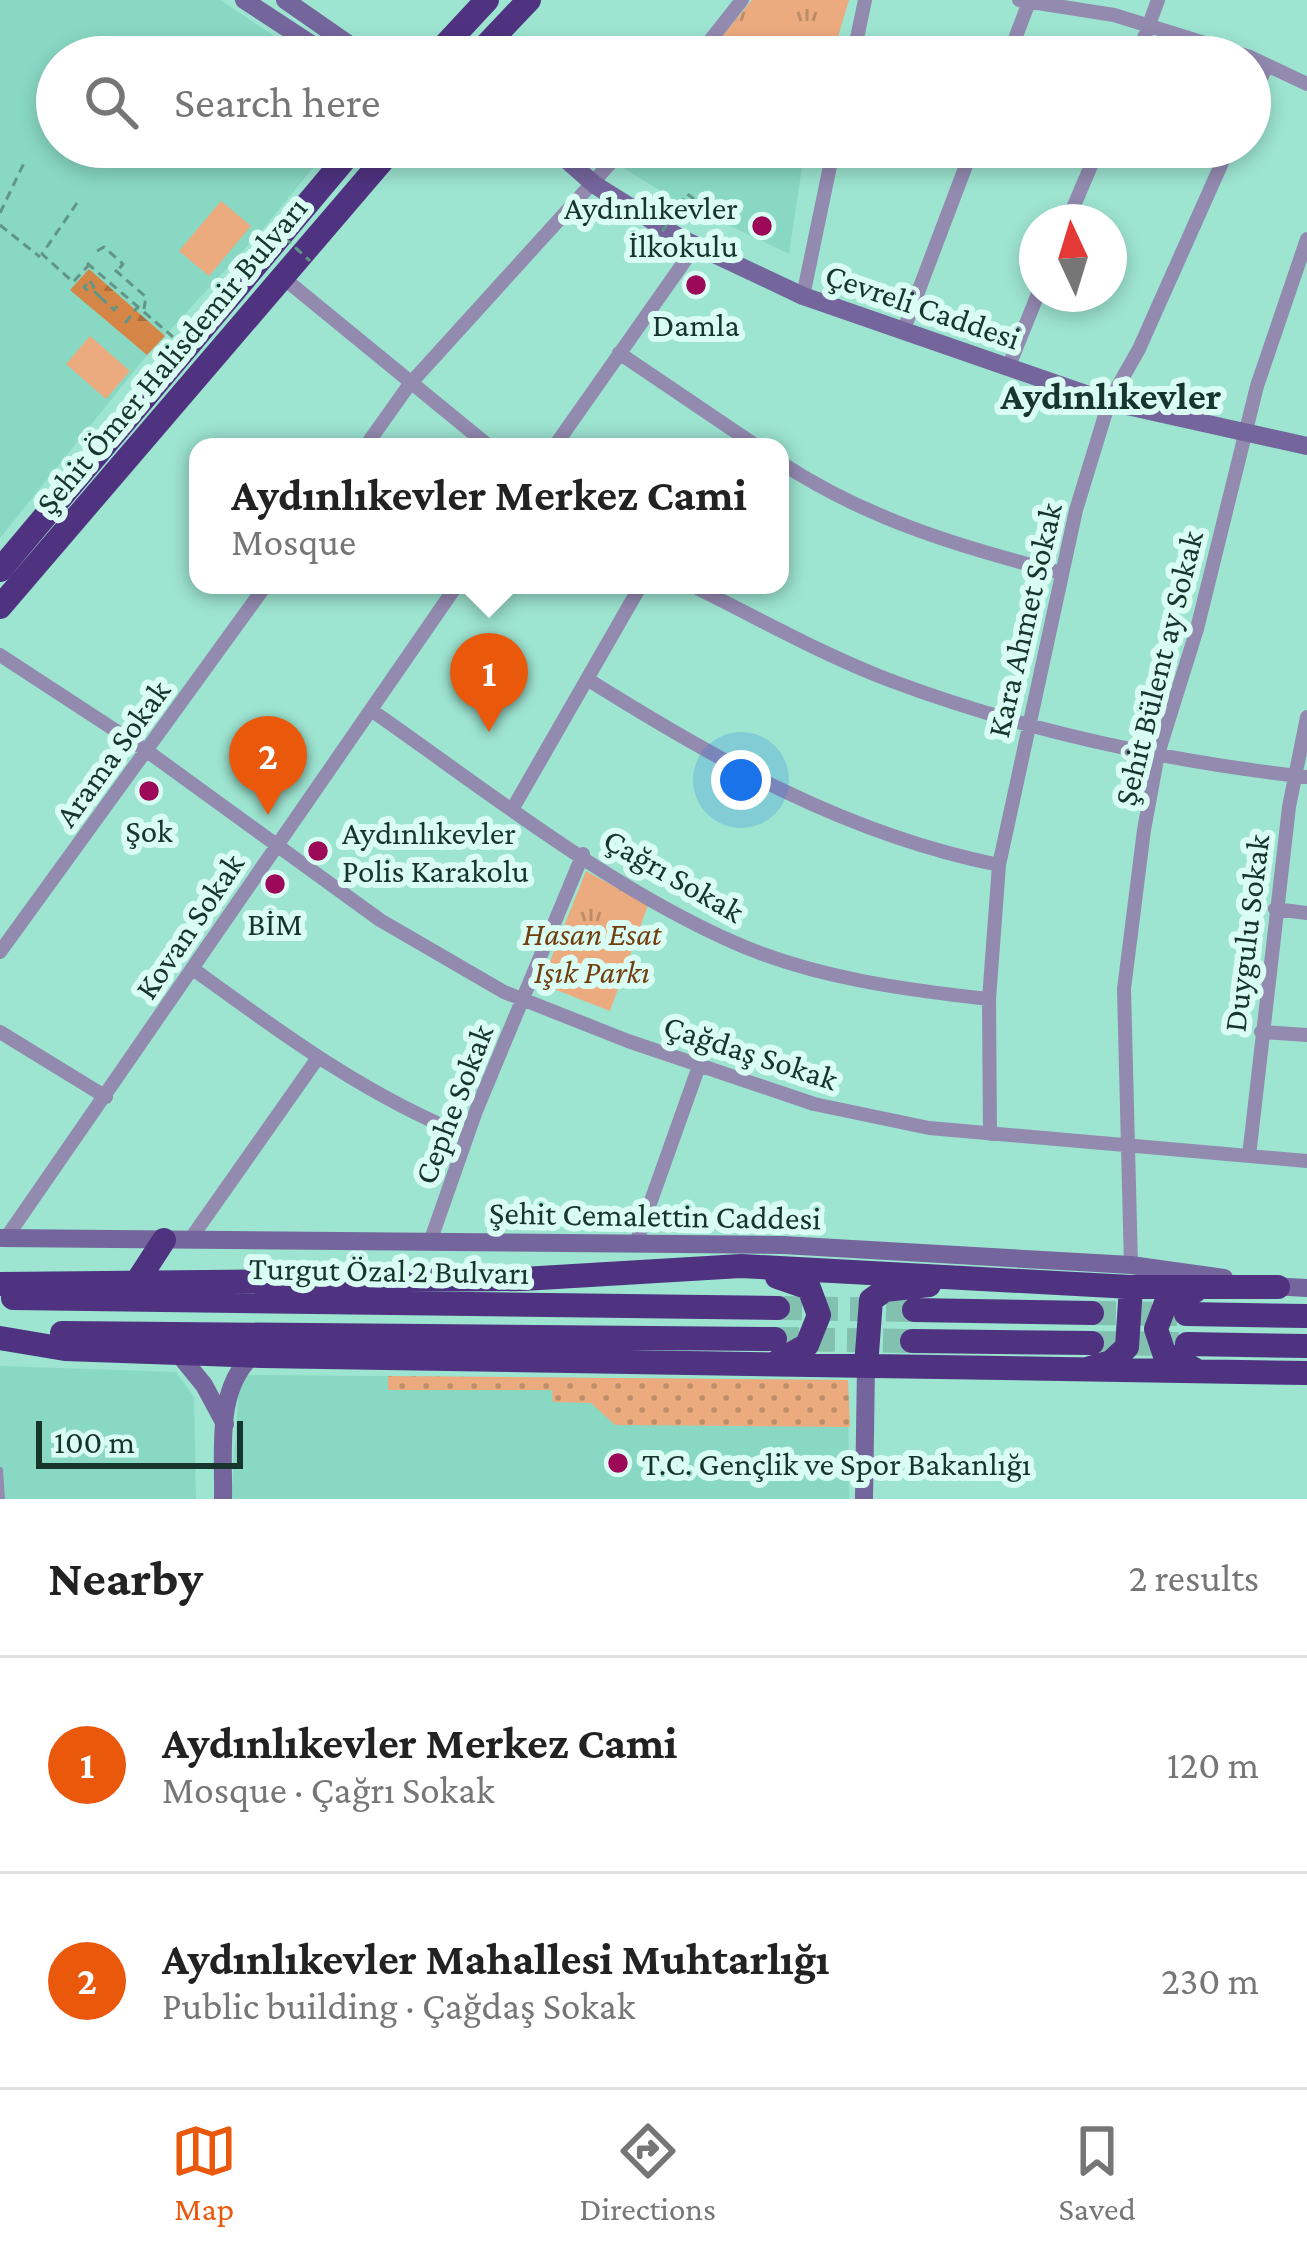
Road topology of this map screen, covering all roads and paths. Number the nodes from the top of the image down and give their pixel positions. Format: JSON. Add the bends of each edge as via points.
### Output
{"nodes":[{"id":1,"x":244,"y":0,"type":"edge"},
{"id":2,"x":285,"y":0,"type":"edge"},
{"id":3,"x":488,"y":0,"type":"edge"},
{"id":4,"x":529,"y":0,"type":"edge"},
{"id":5,"x":742,"y":0,"type":"edge"},
{"id":6,"x":865,"y":0,"type":"edge"},
{"id":7,"x":1019,"y":0,"type":"edge"},
{"id":8,"x":1158,"y":0,"type":"edge"},
{"id":9,"x":1029,"y":2,"type":"edge"},
{"id":10,"x":1151,"y":25,"type":"junction"},
{"id":11,"x":299,"y":36,"type":"edge"},
{"id":12,"x":337,"y":36,"type":"edge"},
{"id":13,"x":454,"y":36,"type":"edge"},
{"id":14,"x":495,"y":36,"type":"edge"},
{"id":15,"x":714,"y":36,"type":"edge"},
{"id":16,"x":857,"y":36,"type":"edge"},
{"id":17,"x":1016,"y":36,"type":"edge"},
{"id":18,"x":1146,"y":36,"type":"edge"},
{"id":19,"x":1185,"y":36,"type":"edge"},
{"id":20,"x":1271,"y":67,"type":"edge"},
{"id":21,"x":1307,"y":84,"type":"edge"},
{"id":22,"x":26,"y":160,"type":"dead end"},
{"id":23,"x":338,"y":168,"type":"edge"},
{"id":24,"x":376,"y":168,"type":"edge"},
{"id":25,"x":576,"y":168,"type":"edge"},
{"id":26,"x":608,"y":168,"type":"edge"},
{"id":27,"x":830,"y":168,"type":"edge"},
{"id":28,"x":965,"y":168,"type":"edge"},
{"id":29,"x":1090,"y":168,"type":"edge"},
{"id":30,"x":1220,"y":168,"type":"edge"},
{"id":31,"x":595,"y":185,"type":"junction"},
{"id":32,"x":77,"y":203,"type":"dead end"},
{"id":33,"x":1075,"y":204,"type":"edge"},
{"id":34,"x":688,"y":207,"type":"dead end"},
{"id":35,"x":0,"y":213,"type":"edge"},
{"id":36,"x":0,"y":225,"type":"edge"},
{"id":37,"x":273,"y":227,"type":"dead end"},
{"id":38,"x":1307,"y":239,"type":"edge"},
{"id":39,"x":696,"y":245,"type":"junction"},
{"id":40,"x":97,"y":253,"type":"dead end"},
{"id":41,"x":42,"y":254,"type":"junction"},
{"id":42,"x":662,"y":259,"type":"dead end"},
{"id":43,"x":310,"y":261,"type":"dead end"},
{"id":44,"x":80,"y":276,"type":"junction"},
{"id":45,"x":281,"y":276,"type":"junction"},
{"id":46,"x":803,"y":296,"type":"junction"},
{"id":47,"x":103,"y":297,"type":"junction"},
{"id":48,"x":119,"y":304,"type":"dead end"},
{"id":49,"x":102,"y":309,"type":"dead end"},
{"id":50,"x":140,"y":309,"type":"junction"},
{"id":51,"x":114,"y":310,"type":"junction"},
{"id":52,"x":1031,"y":312,"type":"edge"},
{"id":53,"x":110,"y":316,"type":"dead end"},
{"id":54,"x":125,"y":323,"type":"dead end"},
{"id":55,"x":904,"y":329,"type":"junction"},
{"id":56,"x":183,"y":346,"type":"junction"},
{"id":57,"x":620,"y":353,"type":"junction"},
{"id":58,"x":1008,"y":368,"type":"junction"},
{"id":59,"x":409,"y":386,"type":"junction"},
{"id":60,"x":1109,"y":402,"type":"junction"},
{"id":61,"x":1245,"y":431,"type":"junction"},
{"id":62,"x":371,"y":438,"type":"edge"},
{"id":63,"x":478,"y":438,"type":"edge"},
{"id":64,"x":560,"y":438,"type":"edge"},
{"id":65,"x":745,"y":438,"type":"edge"},
{"id":66,"x":1307,"y":446,"type":"edge"},
{"id":67,"x":789,"y":467,"type":"edge"},
{"id":68,"x":0,"y":570,"type":"edge"},
{"id":69,"x":1063,"y":573,"type":"junction"},
{"id":70,"x":260,"y":594,"type":"edge"},
{"id":71,"x":451,"y":594,"type":"edge"},
{"id":72,"x":636,"y":594,"type":"edge"},
{"id":73,"x":710,"y":594,"type":"edge"},
{"id":74,"x":0,"y":607,"type":"edge"},
{"id":75,"x":0,"y":655,"type":"edge"},
{"id":76,"x":587,"y":679,"type":"junction"},
{"id":77,"x":370,"y":710,"type":"junction"},
{"id":78,"x":1307,"y":717,"type":"edge"},
{"id":79,"x":1026,"y":724,"type":"junction"},
{"id":80,"x":147,"y":751,"type":"junction"},
{"id":81,"x":1158,"y":754,"type":"junction"},
{"id":82,"x":1301,"y":777,"type":"edge"},
{"id":83,"x":513,"y":808,"type":"junction"},
{"id":84,"x":276,"y":845,"type":"junction"},
{"id":85,"x":583,"y":854,"type":"junction"},
{"id":86,"x":998,"y":865,"type":"junction"},
{"id":87,"x":1276,"y":909,"type":"junction"},
{"id":88,"x":1307,"y":913,"type":"edge"},
{"id":89,"x":0,"y":952,"type":"edge"},
{"id":90,"x":193,"y":969,"type":"junction"},
{"id":91,"x":989,"y":999,"type":"junction"},
{"id":92,"x":524,"y":1000,"type":"junction"},
{"id":93,"x":0,"y":1032,"type":"edge"},
{"id":94,"x":1261,"y":1032,"type":"junction"},
{"id":95,"x":1307,"y":1035,"type":"edge"},
{"id":96,"x":317,"y":1059,"type":"junction"},
{"id":97,"x":699,"y":1066,"type":"junction"},
{"id":98,"x":106,"y":1097,"type":"junction"},
{"id":99,"x":990,"y":1134,"type":"junction"},
{"id":100,"x":467,"y":1136,"type":"junction"},
{"id":101,"x":1130,"y":1144,"type":"junction"},
{"id":102,"x":1249,"y":1156,"type":"junction"},
{"id":103,"x":1307,"y":1161,"type":"edge"},
{"id":104,"x":3,"y":1238,"type":"edge"},
{"id":105,"x":177,"y":1241,"type":"junction"},
{"id":106,"x":430,"y":1242,"type":"junction"},
{"id":107,"x":636,"y":1243,"type":"junction"},
{"id":108,"x":1091,"y":1274,"type":"junction"},
{"id":109,"x":1131,"y":1276,"type":"junction"},
{"id":110,"x":558,"y":1278,"type":"junction"},
{"id":111,"x":138,"y":1280,"type":"junction"},
{"id":112,"x":1034,"y":1282,"type":"junction"},
{"id":113,"x":0,"y":1284,"type":"edge"},
{"id":114,"x":1221,"y":1287,"type":"junction"},
{"id":115,"x":1278,"y":1287,"type":"junction"},
{"id":116,"x":1307,"y":1288,"type":"edge"},
{"id":117,"x":0,"y":1298,"type":"edge"},
{"id":118,"x":778,"y":1308,"type":"tunnel mouth"},
{"id":119,"x":914,"y":1310,"type":"tunnel mouth"},
{"id":120,"x":1092,"y":1313,"type":"tunnel mouth"},
{"id":121,"x":1186,"y":1314,"type":"tunnel mouth"},
{"id":122,"x":1307,"y":1316,"type":"edge"},
{"id":123,"x":0,"y":1335,"type":"edge"},
{"id":124,"x":912,"y":1341,"type":"tunnel mouth"},
{"id":125,"x":1092,"y":1343,"type":"tunnel mouth"},
{"id":126,"x":1187,"y":1344,"type":"tunnel mouth"},
{"id":127,"x":1307,"y":1346,"type":"edge"},
{"id":128,"x":772,"y":1351,"type":"junction"},
{"id":129,"x":178,"y":1353,"type":"junction"},
{"id":130,"x":252,"y":1356,"type":"junction"},
{"id":131,"x":866,"y":1366,"type":"junction"},
{"id":132,"x":1052,"y":1372,"type":"junction"},
{"id":133,"x":1307,"y":1373,"type":"edge"},
{"id":134,"x":1251,"y":1374,"type":"junction"},
{"id":135,"x":225,"y":1424,"type":"junction"},
{"id":136,"x":0,"y":1470,"type":"edge"},
{"id":137,"x":2,"y":1499,"type":"edge"},
{"id":138,"x":223,"y":1499,"type":"edge"},
{"id":139,"x":864,"y":1499,"type":"edge"}],
"edges":[{"from":1,"to":11,"type":"street"},
{"from":2,"to":12,"type":"street"},
{"from":3,"to":13,"type":"highway"},
{"from":4,"to":14,"type":"highway"},
{"from":5,"to":15,"type":"street"},
{"from":6,"to":16,"type":"street"},
{"from":7,"to":9,"type":"street"},
{"from":8,"to":10,"type":"street"},
{"from":9,"to":10,"type":"street"},
{"from":9,"to":17,"type":"street"},
{"from":10,"to":18,"type":"street"},
{"from":10,"to":19,"type":"street"},
{"from":20,"to":21,"type":"street"},
{"from":22,"to":35,"type":"path"},
{"from":23,"to":56,"type":"highway","name":"Şehit Ömer Halisdemir Bulvarı"},
{"from":24,"to":45,"type":"highway","name":"Şehit Ömer Halisdemir Bulvarı"},
{"from":25,"to":31,"type":"street","name":"Çevreli Caddesi"},
{"from":26,"to":31,"type":"street"},
{"from":27,"to":46,"type":"street"},
{"from":28,"to":55,"type":"street"},
{"from":29,"to":33,"type":"street"},
{"from":30,"to":60,"type":"street","name":"Kara Ahmet Sokak"},
{"from":31,"to":39,"type":"street","name":"Çevreli Caddesi"},
{"from":31,"to":59,"type":"street"},
{"from":32,"to":41,"type":"path"},
{"from":34,"to":42,"type":"path","bridge":true,"via":[[687,194],[654,244],[666,252]]},
{"from":36,"to":41,"type":"path"},
{"from":37,"to":43,"type":"path","bridge":true},
{"from":38,"to":61,"type":"street","name":"Şehit Bülent ay Sokak"},
{"from":39,"to":46,"type":"street","name":"Çevreli Caddesi"},
{"from":39,"to":57,"type":"street"},
{"from":40,"to":50,"type":"path","via":[[104,247],[123,264],[116,271],[146,297]]},
{"from":41,"to":44,"type":"path","via":[[73,281]]},
{"from":44,"to":47,"type":"path"},
{"from":44,"to":50,"type":"path","via":[[88,264]]},
{"from":45,"to":59,"type":"street"},
{"from":45,"to":74,"type":"highway","name":"Şehit Ömer Halisdemir Bulvarı"},
{"from":46,"to":55,"type":"street","name":"Çevreli Caddesi"},
{"from":47,"to":49,"type":"path"},
{"from":47,"to":51,"type":"path"},
{"from":48,"to":51,"type":"path"},
{"from":50,"to":54,"type":"path"},
{"from":50,"to":56,"type":"path"},
{"from":51,"to":53,"type":"path"},
{"from":52,"to":58,"type":"street"},
{"from":55,"to":58,"type":"street","name":"Çevreli Caddesi"},
{"from":56,"to":68,"type":"highway","name":"Şehit Ömer Halisdemir Bulvarı"},
{"from":57,"to":64,"type":"street"},
{"from":57,"to":65,"type":"street"},
{"from":58,"to":60,"type":"street","name":"Çevreli Caddesi"},
{"from":59,"to":62,"type":"street"},
{"from":59,"to":63,"type":"street"},
{"from":60,"to":61,"type":"street","name":"Çevreli Caddesi"},
{"from":60,"to":69,"type":"street","name":"Kara Ahmet Sokak"},
{"from":61,"to":66,"type":"street","name":"Çevreli Caddesi"},
{"from":61,"to":81,"type":"street","name":"Şehit Bülent ay Sokak"},
{"from":67,"to":69,"type":"street","via":[[939,539]]},
{"from":69,"to":79,"type":"street","name":"Kara Ahmet Sokak"},
{"from":70,"to":80,"type":"street","name":"Arama Sokak"},
{"from":71,"to":77,"type":"street","name":"Kovan Sokak"},
{"from":72,"to":76,"type":"street"},
{"from":73,"to":79,"type":"street","via":[[888,679]]},
{"from":75,"to":80,"type":"street","name":"Çağdaş Sokak"},
{"from":76,"to":83,"type":"street"},
{"from":76,"to":86,"type":"street","via":[[791,799],[874,832]]},
{"from":77,"to":83,"type":"street","name":"Çağrı Sokak"},
{"from":77,"to":84,"type":"street","name":"Kovan Sokak"},
{"from":78,"to":82,"type":"street","name":"Duygulu Sokak"},
{"from":79,"to":81,"type":"street"},
{"from":79,"to":86,"type":"street","name":"Kara Ahmet Sokak"},
{"from":80,"to":84,"type":"street","name":"Çağdaş Sokak"},
{"from":80,"to":89,"type":"street","name":"Arama Sokak"},
{"from":81,"to":82,"type":"street"},
{"from":81,"to":101,"type":"street","name":"Şehit Bülent ay Sokak","via":[[1124,989]]},
{"from":82,"to":87,"type":"street","name":"Duygulu Sokak"},
{"from":83,"to":85,"type":"street","name":"Çağrı Sokak"},
{"from":84,"to":90,"type":"street","name":"Kovan Sokak"},
{"from":84,"to":92,"type":"street","name":"Çağdaş Sokak","via":[[380,920]]},
{"from":85,"to":91,"type":"street","name":"Çağrı Sokak","via":[[741,945],[886,985]]},
{"from":85,"to":92,"type":"street","name":"Cephe Sokak"},
{"from":86,"to":91,"type":"street","name":"Kara Ahmet Sokak"},
{"from":87,"to":88,"type":"street"},
{"from":87,"to":94,"type":"street","name":"Duygulu Sokak"},
{"from":90,"to":96,"type":"street"},
{"from":90,"to":98,"type":"street","name":"Kovan Sokak"},
{"from":91,"to":99,"type":"street","name":"Kara Ahmet Sokak"},
{"from":92,"to":97,"type":"street","name":"Çağdaş Sokak"},
{"from":92,"to":100,"type":"street","name":"Cephe Sokak"},
{"from":93,"to":98,"type":"street"},
{"from":94,"to":95,"type":"street"},
{"from":94,"to":102,"type":"street","name":"Duygulu Sokak"},
{"from":96,"to":100,"type":"street"},
{"from":96,"to":105,"type":"street"},
{"from":97,"to":99,"type":"street","name":"Çağdaş Sokak","via":[[814,1104]]},
{"from":97,"to":107,"type":"street"},
{"from":98,"to":104,"type":"street","name":"Kovan Sokak"},
{"from":99,"to":101,"type":"street","name":"Çağdaş Sokak"},
{"from":100,"to":106,"type":"street","name":"Cephe Sokak"},
{"from":101,"to":102,"type":"street","name":"Çağdaş Sokak"},
{"from":101,"to":109,"type":"street","name":"Şehit Bülent ay Sokak"},
{"from":102,"to":103,"type":"street","name":"Çağdaş Sokak"},
{"from":104,"to":105,"type":"street","name":"Şehit Cemalettin Caddesi"},
{"from":105,"to":106,"type":"street","name":"Şehit Cemalettin Caddesi"},
{"from":105,"to":111,"type":"highway"},
{"from":106,"to":107,"type":"street","name":"Şehit Cemalettin Caddesi"},
{"from":107,"to":108,"type":"street","name":"Şehit Cemalettin Caddesi","via":[[908,1250]]},
{"from":108,"to":109,"type":"highway","name":"Turgut Özal 2 Bulvarı"},
{"from":108,"to":112,"type":"highway","name":"Turgut Özal 2 Bulvarı"},
{"from":109,"to":114,"type":"highway","name":"Turgut Özal 2 Bulvarı"},
{"from":109,"to":115,"type":"street"},
{"from":109,"to":132,"type":"highway","via":[[1124,1352],[1097,1366]]},
{"from":110,"to":111,"type":"highway","name":"Turgut Özal 2 Bulvarı"},
{"from":110,"to":112,"type":"highway","name":"Turgut Özal 2 Bulvarı","via":[[741,1266]]},
{"from":110,"to":128,"type":"highway","name":"Turgut Özal 2 Bulvarı","via":[[801,1281],[816,1297],[818,1328],[802,1351]]},
{"from":111,"to":113,"type":"highway","name":"Turgut Özal 2 Bulvarı"},
{"from":112,"to":131,"type":"highway","via":[[877,1294],[866,1314]]},
{"from":114,"to":115,"type":"highway","name":"Turgut Özal 2 Bulvarı"},
{"from":114,"to":134,"type":"highway","via":[[1165,1305],[1157,1339],[1182,1366]]},
{"from":115,"to":116,"type":"street"},
{"from":117,"to":118,"type":"highway","name":"Turgut Özal 2 Bulvarı"},
{"from":119,"to":120,"type":"highway"},
{"from":121,"to":122,"type":"highway"},
{"from":123,"to":128,"type":"highway","name":"Turgut Özal 2 Bulvarı"},
{"from":123,"to":129,"type":"highway","name":"Turgut Özal 2 Bulvarı","via":[[65,1349]]},
{"from":124,"to":125,"type":"highway"},
{"from":126,"to":127,"type":"highway"},
{"from":128,"to":130,"type":"highway","name":"Turgut Özal 2 Bulvarı"},
{"from":128,"to":131,"type":"highway","name":"Turgut Özal 2 Bulvarı"},
{"from":129,"to":130,"type":"highway","name":"Turgut Özal 2 Bulvarı"},
{"from":129,"to":135,"type":"street"},
{"from":130,"to":135,"type":"street","via":[[236,1372]]},
{"from":131,"to":132,"type":"highway","name":"Turgut Özal 2 Bulvarı"},
{"from":131,"to":139,"type":"street"},
{"from":132,"to":134,"type":"highway","name":"Turgut Özal 2 Bulvarı"},
{"from":133,"to":134,"type":"highway","name":"Turgut Özal 2 Bulvarı"},
{"from":135,"to":138,"type":"street"},
{"from":136,"to":137,"type":"lane"}]}
